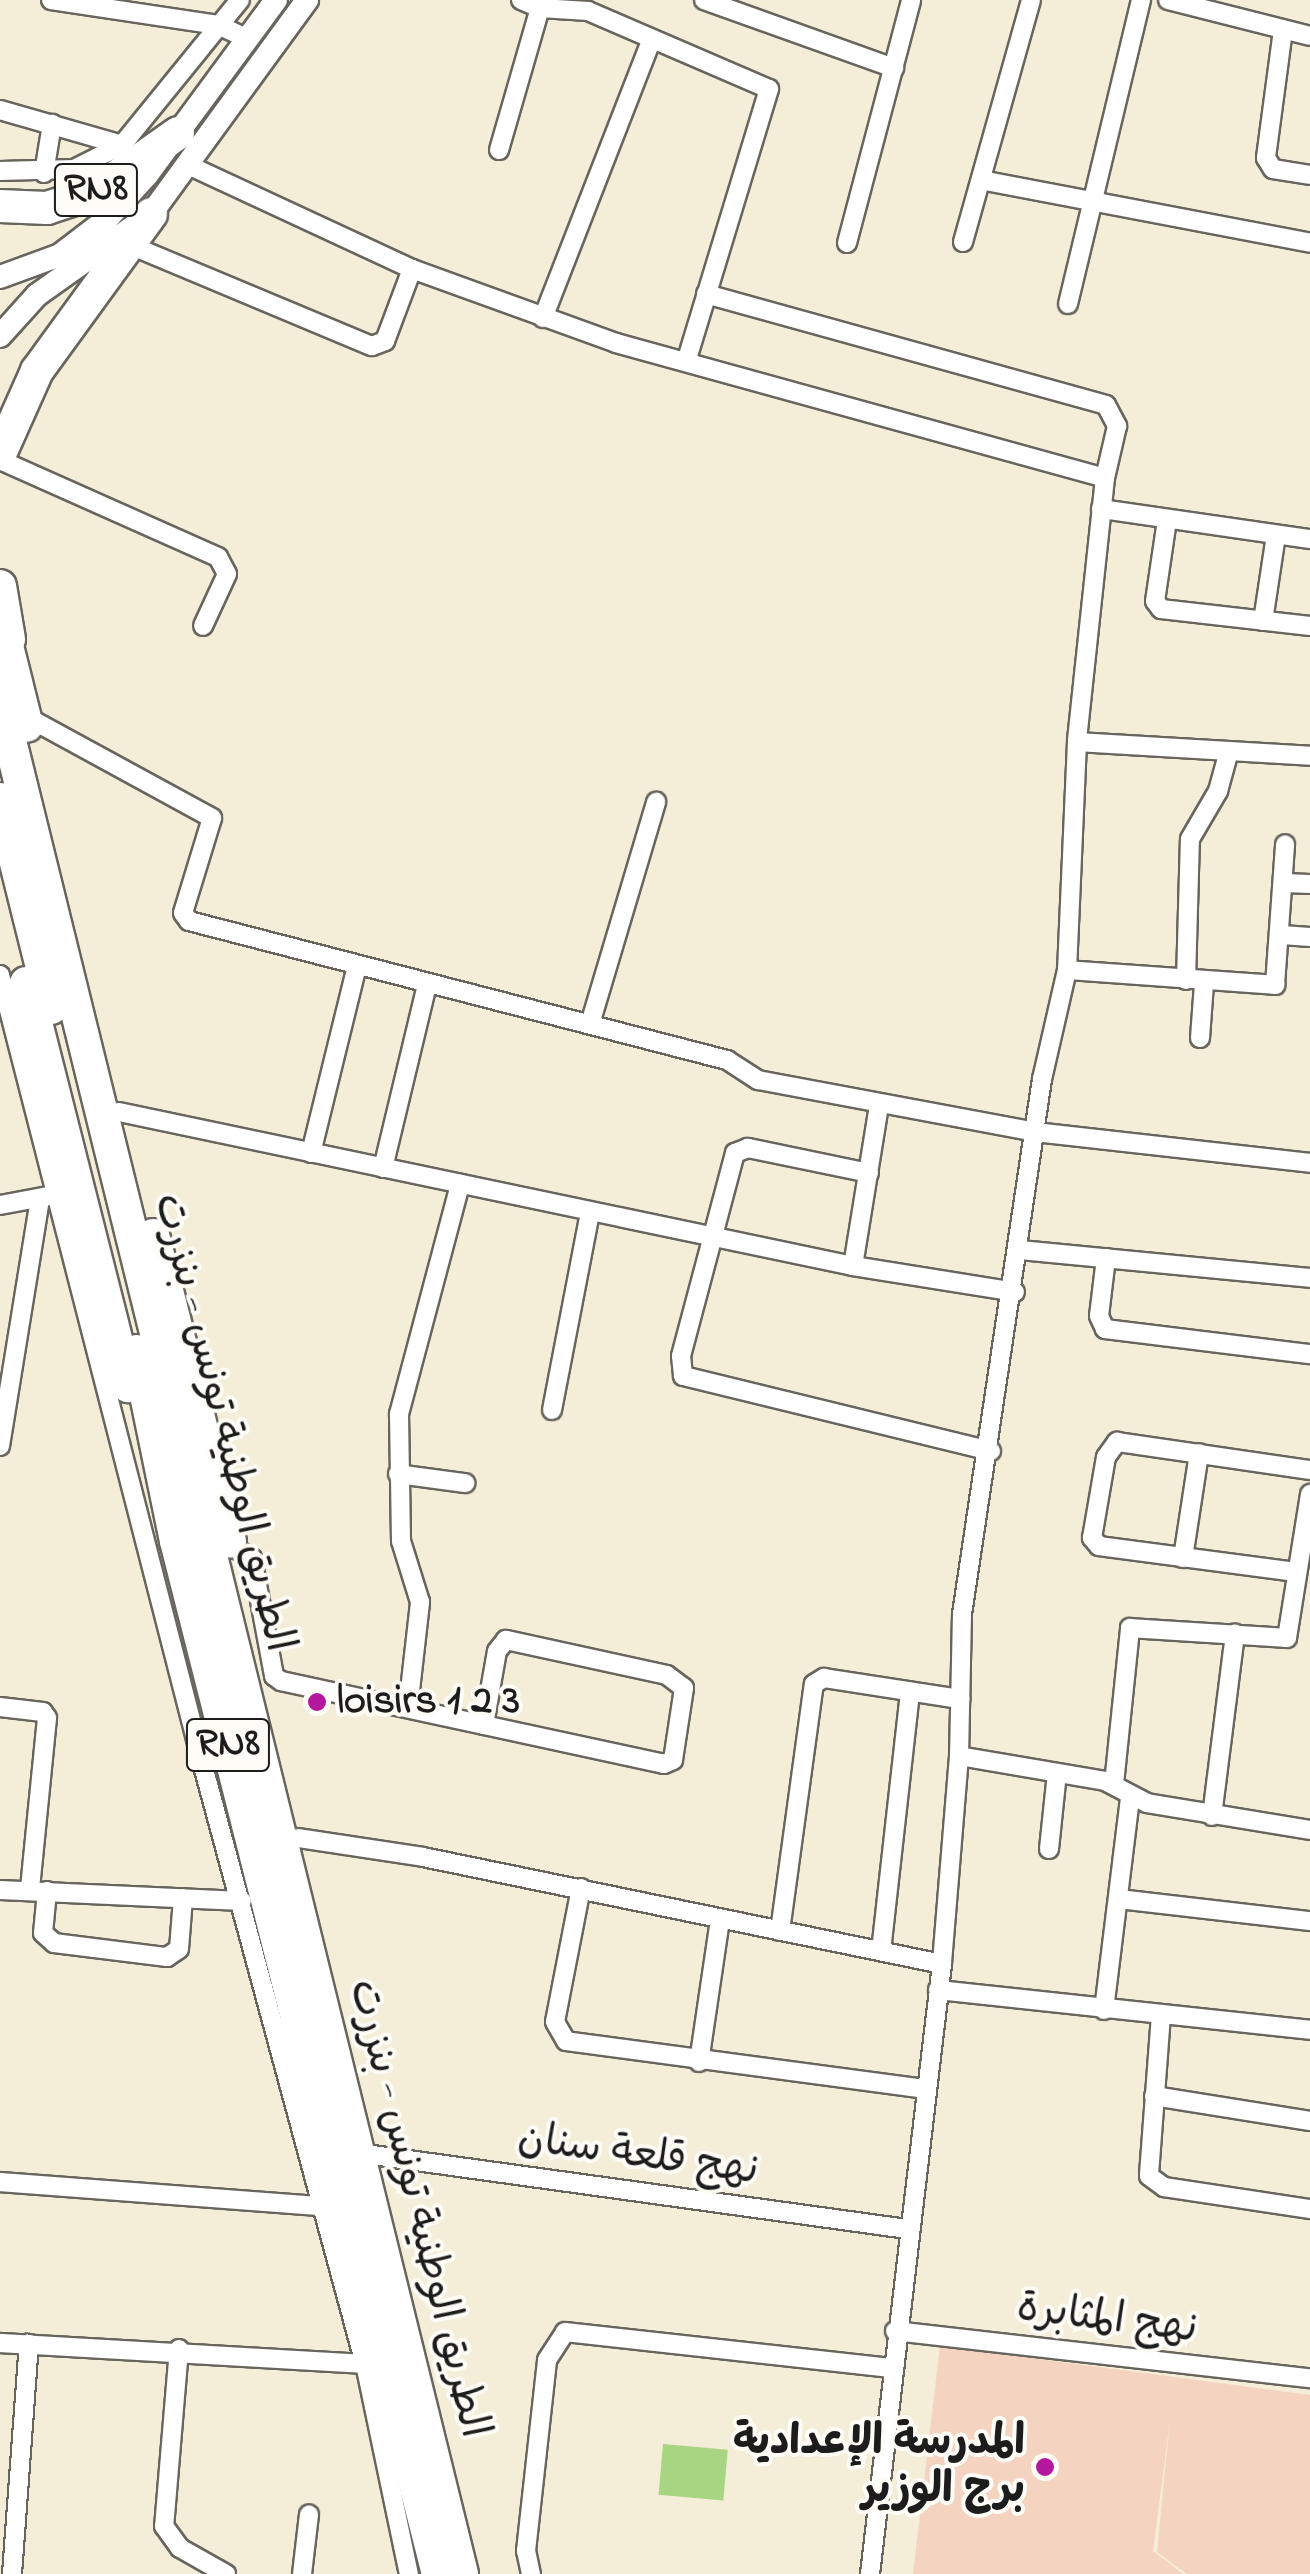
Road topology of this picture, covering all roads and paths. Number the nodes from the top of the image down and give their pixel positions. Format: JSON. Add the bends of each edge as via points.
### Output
{"nodes":[{"id":1,"x":52,"y":0,"type":"edge"},
{"id":2,"x":240,"y":0,"type":"edge"},
{"id":3,"x":276,"y":0,"type":"edge"},
{"id":4,"x":307,"y":0,"type":"edge"},
{"id":5,"x":521,"y":0,"type":"edge"},
{"id":6,"x":704,"y":0,"type":"edge"},
{"id":7,"x":911,"y":0,"type":"edge"},
{"id":8,"x":1031,"y":0,"type":"edge"},
{"id":9,"x":1141,"y":0,"type":"edge"},
{"id":10,"x":1168,"y":0,"type":"edge"},
{"id":11,"x":540,"y":8,"type":"junction"},
{"id":12,"x":218,"y":26,"type":"junction"},
{"id":13,"x":1282,"y":30,"type":"junction"},
{"id":14,"x":1310,"y":36,"type":"edge"},
{"id":15,"x":248,"y":39,"type":"junction"},
{"id":16,"x":650,"y":41,"type":"junction"},
{"id":17,"x":894,"y":68,"type":"junction"},
{"id":18,"x":0,"y":110,"type":"edge"},
{"id":19,"x":52,"y":124,"type":"junction"},
{"id":20,"x":178,"y":133,"type":"junction"},
{"id":21,"x":122,"y":145,"type":"junction"},
{"id":22,"x":499,"y":150,"type":"dead end"},
{"id":23,"x":190,"y":166,"type":"junction"},
{"id":24,"x":0,"y":171,"type":"edge"},
{"id":25,"x":44,"y":173,"type":"junction"},
{"id":26,"x":1310,"y":175,"type":"edge"},
{"id":27,"x":981,"y":180,"type":"junction"},
{"id":28,"x":1090,"y":202,"type":"junction"},
{"id":29,"x":0,"y":206,"type":"edge"},
{"id":30,"x":151,"y":214,"type":"junction"},
{"id":31,"x":963,"y":242,"type":"dead end"},
{"id":32,"x":847,"y":243,"type":"dead end"},
{"id":33,"x":1310,"y":243,"type":"edge"},
{"id":34,"x":130,"y":245,"type":"junction"},
{"id":35,"x":412,"y":269,"type":"junction"},
{"id":36,"x":0,"y":277,"type":"edge"},
{"id":37,"x":706,"y":294,"type":"junction"},
{"id":38,"x":1068,"y":304,"type":"dead end"},
{"id":39,"x":544,"y":318,"type":"junction"},
{"id":40,"x":0,"y":336,"type":"edge"},
{"id":41,"x":686,"y":362,"type":"junction"},
{"id":42,"x":0,"y":457,"type":"edge"},
{"id":43,"x":1104,"y":478,"type":"junction"},
{"id":44,"x":1100,"y":509,"type":"junction"},
{"id":45,"x":1167,"y":520,"type":"junction"},
{"id":46,"x":1276,"y":535,"type":"junction"},
{"id":47,"x":1310,"y":540,"type":"edge"},
{"id":48,"x":0,"y":586,"type":"edge"},
{"id":49,"x":0,"y":618,"type":"edge"},
{"id":50,"x":1263,"y":621,"type":"junction"},
{"id":51,"x":203,"y":626,"type":"dead end"},
{"id":52,"x":1310,"y":626,"type":"edge"},
{"id":53,"x":13,"y":698,"type":"edge"},
{"id":54,"x":1077,"y":742,"type":"junction"},
{"id":55,"x":1229,"y":751,"type":"junction"},
{"id":56,"x":1310,"y":756,"type":"edge"},
{"id":57,"x":0,"y":799,"type":"edge"},
{"id":58,"x":656,"y":802,"type":"dead end"},
{"id":59,"x":1285,"y":844,"type":"dead end"},
{"id":60,"x":0,"y":882,"type":"edge"},
{"id":61,"x":1284,"y":883,"type":"junction"},
{"id":62,"x":1310,"y":884,"type":"edge"},
{"id":63,"x":40,"y":910,"type":"junction"},
{"id":64,"x":1282,"y":935,"type":"junction"},
{"id":65,"x":1310,"y":937,"type":"edge"},
{"id":66,"x":358,"y":966,"type":"junction"},
{"id":67,"x":1066,"y":970,"type":"junction"},
{"id":68,"x":0,"y":975,"type":"edge"},
{"id":69,"x":1195,"y":981,"type":"junction"},
{"id":70,"x":427,"y":985,"type":"junction"},
{"id":71,"x":590,"y":1024,"type":"junction"},
{"id":72,"x":1200,"y":1038,"type":"dead end"},
{"id":73,"x":879,"y":1105,"type":"junction"},
{"id":74,"x":120,"y":1112,"type":"junction"},
{"id":75,"x":1035,"y":1132,"type":"junction"},
{"id":76,"x":311,"y":1153,"type":"junction"},
{"id":77,"x":1310,"y":1163,"type":"edge"},
{"id":78,"x":382,"y":1168,"type":"junction"},
{"id":79,"x":869,"y":1173,"type":"junction"},
{"id":80,"x":460,"y":1184,"type":"junction"},
{"id":81,"x":60,"y":1194,"type":"junction"},
{"id":82,"x":40,"y":1198,"type":"junction"},
{"id":83,"x":0,"y":1205,"type":"edge"},
{"id":84,"x":590,"y":1212,"type":"junction"},
{"id":85,"x":712,"y":1236,"type":"junction"},
{"id":86,"x":1020,"y":1250,"type":"junction"},
{"id":87,"x":1106,"y":1258,"type":"junction"},
{"id":88,"x":853,"y":1266,"type":"junction"},
{"id":89,"x":1310,"y":1278,"type":"edge"},
{"id":90,"x":1014,"y":1292,"type":"junction"},
{"id":91,"x":1310,"y":1354,"type":"edge"},
{"id":92,"x":552,"y":1410,"type":"dead end"},
{"id":93,"x":0,"y":1441,"type":"edge"},
{"id":94,"x":991,"y":1451,"type":"junction"},
{"id":95,"x":1199,"y":1452,"type":"junction"},
{"id":96,"x":1310,"y":1470,"type":"edge"},
{"id":97,"x":398,"y":1474,"type":"junction"},
{"id":98,"x":465,"y":1483,"type":"dead end"},
{"id":99,"x":1310,"y":1494,"type":"edge"},
{"id":100,"x":176,"y":1541,"type":"junction"},
{"id":101,"x":231,"y":1546,"type":"junction"},
{"id":102,"x":1182,"y":1558,"type":"junction"},
{"id":103,"x":1296,"y":1572,"type":"junction"},
{"id":104,"x":1235,"y":1633,"type":"junction"},
{"id":105,"x":910,"y":1692,"type":"junction"},
{"id":106,"x":960,"y":1699,"type":"junction"},
{"id":107,"x":0,"y":1707,"type":"edge"},
{"id":108,"x":408,"y":1708,"type":"junction"},
{"id":109,"x":484,"y":1725,"type":"junction"},
{"id":110,"x":959,"y":1756,"type":"junction"},
{"id":111,"x":1057,"y":1774,"type":"junction"},
{"id":112,"x":1114,"y":1784,"type":"junction"},
{"id":113,"x":1130,"y":1800,"type":"junction"},
{"id":114,"x":1212,"y":1816,"type":"junction"},
{"id":115,"x":1310,"y":1830,"type":"edge"},
{"id":116,"x":298,"y":1838,"type":"junction"},
{"id":117,"x":1049,"y":1849,"type":"dead end"},
{"id":118,"x":581,"y":1888,"type":"junction"},
{"id":119,"x":0,"y":1890,"type":"edge"},
{"id":120,"x":38,"y":1890,"type":"junction"},
{"id":121,"x":182,"y":1898,"type":"junction"},
{"id":122,"x":1119,"y":1898,"type":"junction"},
{"id":123,"x":242,"y":1901,"type":"junction"},
{"id":124,"x":720,"y":1919,"type":"junction"},
{"id":125,"x":1310,"y":1921,"type":"edge"},
{"id":126,"x":780,"y":1931,"type":"junction"},
{"id":127,"x":881,"y":1951,"type":"junction"},
{"id":128,"x":942,"y":1964,"type":"junction"},
{"id":129,"x":938,"y":1990,"type":"junction"},
{"id":130,"x":1104,"y":2010,"type":"junction"},
{"id":131,"x":1161,"y":2015,"type":"junction"},
{"id":132,"x":1310,"y":2030,"type":"edge"},
{"id":133,"x":698,"y":2062,"type":"junction"},
{"id":134,"x":342,"y":2079,"type":"junction"},
{"id":135,"x":927,"y":2089,"type":"junction"},
{"id":136,"x":1154,"y":2096,"type":"junction"},
{"id":137,"x":1310,"y":2121,"type":"edge"},
{"id":138,"x":358,"y":2153,"type":"junction"},
{"id":139,"x":0,"y":2182,"type":"edge"},
{"id":140,"x":319,"y":2206,"type":"junction"},
{"id":141,"x":1310,"y":2209,"type":"edge"},
{"id":142,"x":907,"y":2229,"type":"junction"},
{"id":143,"x":895,"y":2331,"type":"junction"},
{"id":144,"x":0,"y":2343,"type":"edge"},
{"id":145,"x":28,"y":2344,"type":"junction"},
{"id":146,"x":179,"y":2350,"type":"junction"},
{"id":147,"x":365,"y":2364,"type":"junction"},
{"id":148,"x":890,"y":2368,"type":"junction"},
{"id":149,"x":1310,"y":2378,"type":"edge"},
{"id":150,"x":310,"y":2514,"type":"dead end"},
{"id":151,"x":456,"y":2571,"type":"edge"},
{"id":152,"x":12,"y":2574,"type":"edge"},
{"id":153,"x":226,"y":2574,"type":"edge"},
{"id":154,"x":302,"y":2574,"type":"edge"},
{"id":155,"x":409,"y":2574,"type":"edge"},
{"id":156,"x":531,"y":2574,"type":"edge"},
{"id":157,"x":870,"y":2574,"type":"edge"}],
"edges":[{"from":1,"to":12,"type":"street"},
{"from":2,"to":12,"type":"street"},
{"from":3,"to":15,"type":"street"},
{"from":4,"to":23,"type":"street"},
{"from":5,"to":11,"type":"street"},
{"from":6,"to":17,"type":"street"},
{"from":7,"to":17,"type":"street"},
{"from":8,"to":27,"type":"street"},
{"from":9,"to":28,"type":"street"},
{"from":10,"to":13,"type":"street"},
{"from":11,"to":16,"type":"street","via":[[588,10]]},
{"from":11,"to":22,"type":"street"},
{"from":12,"to":15,"type":"street"},
{"from":12,"to":21,"type":"street"},
{"from":13,"to":14,"type":"street"},
{"from":13,"to":26,"type":"street","via":[[1266,158],[1272,169]]},
{"from":15,"to":20,"type":"street"},
{"from":16,"to":37,"type":"street","via":[[769,89]]},
{"from":16,"to":39,"type":"street"},
{"from":17,"to":32,"type":"street"},
{"from":18,"to":19,"type":"street"},
{"from":19,"to":21,"type":"street"},
{"from":19,"to":25,"type":"street"},
{"from":20,"to":29,"type":"highway","number":"RN8","via":[[93,192],[47,208]]},
{"from":20,"to":36,"type":"street","via":[[86,238],[34,268]]},
{"from":21,"to":25,"type":"street","via":[[100,161]]},
{"from":23,"to":30,"type":"street"},
{"from":23,"to":35,"type":"street"},
{"from":24,"to":25,"type":"street"},
{"from":27,"to":28,"type":"street"},
{"from":27,"to":31,"type":"street"},
{"from":28,"to":33,"type":"street"},
{"from":28,"to":38,"type":"street"},
{"from":30,"to":34,"type":"highway"},
{"from":30,"to":40,"type":"street","via":[[37,296]]},
{"from":34,"to":35,"type":"street","via":[[372,346],[385,341]]},
{"from":34,"to":42,"type":"highway","via":[[37,371]]},
{"from":35,"to":39,"type":"street"},
{"from":37,"to":41,"type":"street"},
{"from":37,"to":43,"type":"street","via":[[1106,404],[1116,426]]},
{"from":39,"to":41,"type":"street"},
{"from":41,"to":43,"type":"street"},
{"from":42,"to":51,"type":"street","via":[[218,557],[226,574]]},
{"from":43,"to":44,"type":"street"},
{"from":44,"to":45,"type":"street"},
{"from":44,"to":54,"type":"street"},
{"from":45,"to":46,"type":"street"},
{"from":45,"to":50,"type":"street","via":[[1157,606]]},
{"from":46,"to":47,"type":"street"},
{"from":46,"to":50,"type":"street"},
{"from":48,"to":53,"type":"highway"},
{"from":49,"to":53,"type":"highway"},
{"from":50,"to":52,"type":"street"},
{"from":53,"to":63,"type":"highway","name":"الطريق الوطنية تونس - بنزرت","number":"RN8"},
{"from":53,"to":66,"type":"street","via":[[212,818],[185,920]]},
{"from":53,"to":74,"type":"highway"},
{"from":54,"to":55,"type":"street"},
{"from":54,"to":67,"type":"street"},
{"from":55,"to":56,"type":"street"},
{"from":55,"to":69,"type":"street","via":[[1218,790],[1190,839]]},
{"from":57,"to":63,"type":"highway","name":"الطريق الوطنية تونس - بنزرت","number":"RN8"},
{"from":58,"to":71,"type":"street"},
{"from":59,"to":61,"type":"street"},
{"from":60,"to":100,"type":"highway","number":"RN8","via":[[123,1367]]},
{"from":61,"to":62,"type":"street"},
{"from":61,"to":64,"type":"street"},
{"from":63,"to":100,"type":"highway","name":"الطريق الوطنية تونس - بنزرت","number":"RN8"},
{"from":63,"to":134,"type":"highway","name":"الطريق الوطنية تونس - بنزرت","number":"RN8"},
{"from":64,"to":65,"type":"street"},
{"from":64,"to":69,"type":"street","via":[[1275,985]]},
{"from":66,"to":70,"type":"street"},
{"from":66,"to":76,"type":"street"},
{"from":67,"to":69,"type":"street"},
{"from":67,"to":75,"type":"street"},
{"from":68,"to":81,"type":"street"},
{"from":69,"to":72,"type":"street"},
{"from":70,"to":71,"type":"street"},
{"from":70,"to":78,"type":"street"},
{"from":71,"to":73,"type":"street","via":[[727,1060],[748,1077]]},
{"from":73,"to":75,"type":"street"},
{"from":73,"to":79,"type":"street"},
{"from":74,"to":76,"type":"street"},
{"from":74,"to":101,"type":"highway"},
{"from":75,"to":77,"type":"street"},
{"from":75,"to":86,"type":"street"},
{"from":76,"to":78,"type":"street"},
{"from":78,"to":80,"type":"street"},
{"from":79,"to":85,"type":"street","via":[[740,1149]]},
{"from":79,"to":88,"type":"street"},
{"from":80,"to":84,"type":"street"},
{"from":80,"to":97,"type":"street","via":[[401,1405]]},
{"from":81,"to":82,"type":"street"},
{"from":81,"to":123,"type":"street"},
{"from":82,"to":83,"type":"street"},
{"from":82,"to":93,"type":"street"},
{"from":84,"to":85,"type":"street"},
{"from":84,"to":92,"type":"street"},
{"from":85,"to":88,"type":"street"},
{"from":85,"to":94,"type":"street","via":[[681,1356],[688,1380]]},
{"from":86,"to":87,"type":"street"},
{"from":86,"to":90,"type":"street"},
{"from":87,"to":89,"type":"street"},
{"from":87,"to":91,"type":"street","via":[[1099,1316],[1105,1329]]},
{"from":88,"to":90,"type":"street"},
{"from":90,"to":94,"type":"street"},
{"from":94,"to":106,"type":"street","via":[[962,1614]]},
{"from":95,"to":96,"type":"street"},
{"from":95,"to":102,"type":"street"},
{"from":95,"to":102,"type":"street","via":[[1129,1442],[1110,1447],[1092,1538],[1098,1546]]},
{"from":97,"to":98,"type":"street"},
{"from":97,"to":108,"type":"street","via":[[401,1540],[420,1602]]},
{"from":99,"to":103,"type":"street"},
{"from":100,"to":151,"type":"highway","name":"الطريق الوطنية تونس - بنزرت","number":"RN8"},
{"from":101,"to":108,"type":"street","via":[[252,1558],[275,1678]]},
{"from":101,"to":116,"type":"highway"},
{"from":102,"to":103,"type":"street"},
{"from":103,"to":104,"type":"street","via":[[1286,1638]]},
{"from":104,"to":112,"type":"street","via":[[1132,1626]]},
{"from":104,"to":114,"type":"street"},
{"from":105,"to":106,"type":"street"},
{"from":105,"to":126,"type":"street","via":[[824,1678],[814,1684]]},
{"from":105,"to":127,"type":"street"},
{"from":106,"to":110,"type":"street"},
{"from":107,"to":120,"type":"street","via":[[47,1718]]},
{"from":108,"to":109,"type":"street"},
{"from":109,"to":109,"type":"street","via":[[668,1764],[684,1688],[668,1675],[506,1640],[497,1651]]},
{"from":110,"to":111,"type":"street"},
{"from":110,"to":128,"type":"street"},
{"from":111,"to":112,"type":"street"},
{"from":111,"to":117,"type":"street"},
{"from":112,"to":113,"type":"street"},
{"from":113,"to":114,"type":"street"},
{"from":113,"to":122,"type":"street"},
{"from":114,"to":115,"type":"street"},
{"from":116,"to":118,"type":"street"},
{"from":116,"to":134,"type":"highway","number":"RN8"},
{"from":118,"to":124,"type":"street"},
{"from":118,"to":133,"type":"street","via":[[558,2034],[576,2044]]},
{"from":119,"to":120,"type":"street"},
{"from":120,"to":121,"type":"street"},
{"from":120,"to":121,"type":"street","via":[[43,1933],[54,1943],[167,1958],[179,1948]]},
{"from":121,"to":123,"type":"street"},
{"from":122,"to":125,"type":"street"},
{"from":122,"to":130,"type":"street"},
{"from":123,"to":140,"type":"street"},
{"from":124,"to":126,"type":"street"},
{"from":124,"to":133,"type":"street"},
{"from":126,"to":127,"type":"street"},
{"from":127,"to":128,"type":"street"},
{"from":128,"to":129,"type":"street"},
{"from":129,"to":130,"type":"street"},
{"from":129,"to":135,"type":"street"},
{"from":130,"to":131,"type":"street"},
{"from":131,"to":132,"type":"street"},
{"from":131,"to":136,"type":"street"},
{"from":133,"to":135,"type":"street"},
{"from":134,"to":138,"type":"highway","name":"الطريق الوطنية تونس - بنزرت","number":"RN8"},
{"from":135,"to":142,"type":"street"},
{"from":136,"to":137,"type":"street"},
{"from":136,"to":141,"type":"street","via":[[1147,2170],[1153,2181]]},
{"from":138,"to":142,"type":"street","name":"نهج قلعة سنان"},
{"from":138,"to":151,"type":"highway","name":"الطريق الوطنية تونس - بنزرت","number":"RN8"},
{"from":139,"to":140,"type":"street"},
{"from":140,"to":147,"type":"street"},
{"from":142,"to":143,"type":"street"},
{"from":143,"to":148,"type":"street"},
{"from":143,"to":149,"type":"street","name":"نهج المثابرة"},
{"from":144,"to":145,"type":"street"},
{"from":145,"to":146,"type":"street"},
{"from":145,"to":152,"type":"street"},
{"from":146,"to":147,"type":"street"},
{"from":146,"to":153,"type":"street","via":[[164,2526],[180,2548]]},
{"from":147,"to":155,"type":"street"},
{"from":148,"to":156,"type":"street","via":[[566,2332],[547,2360],[526,2551]]},
{"from":148,"to":157,"type":"street"},
{"from":150,"to":154,"type":"street"}]}
